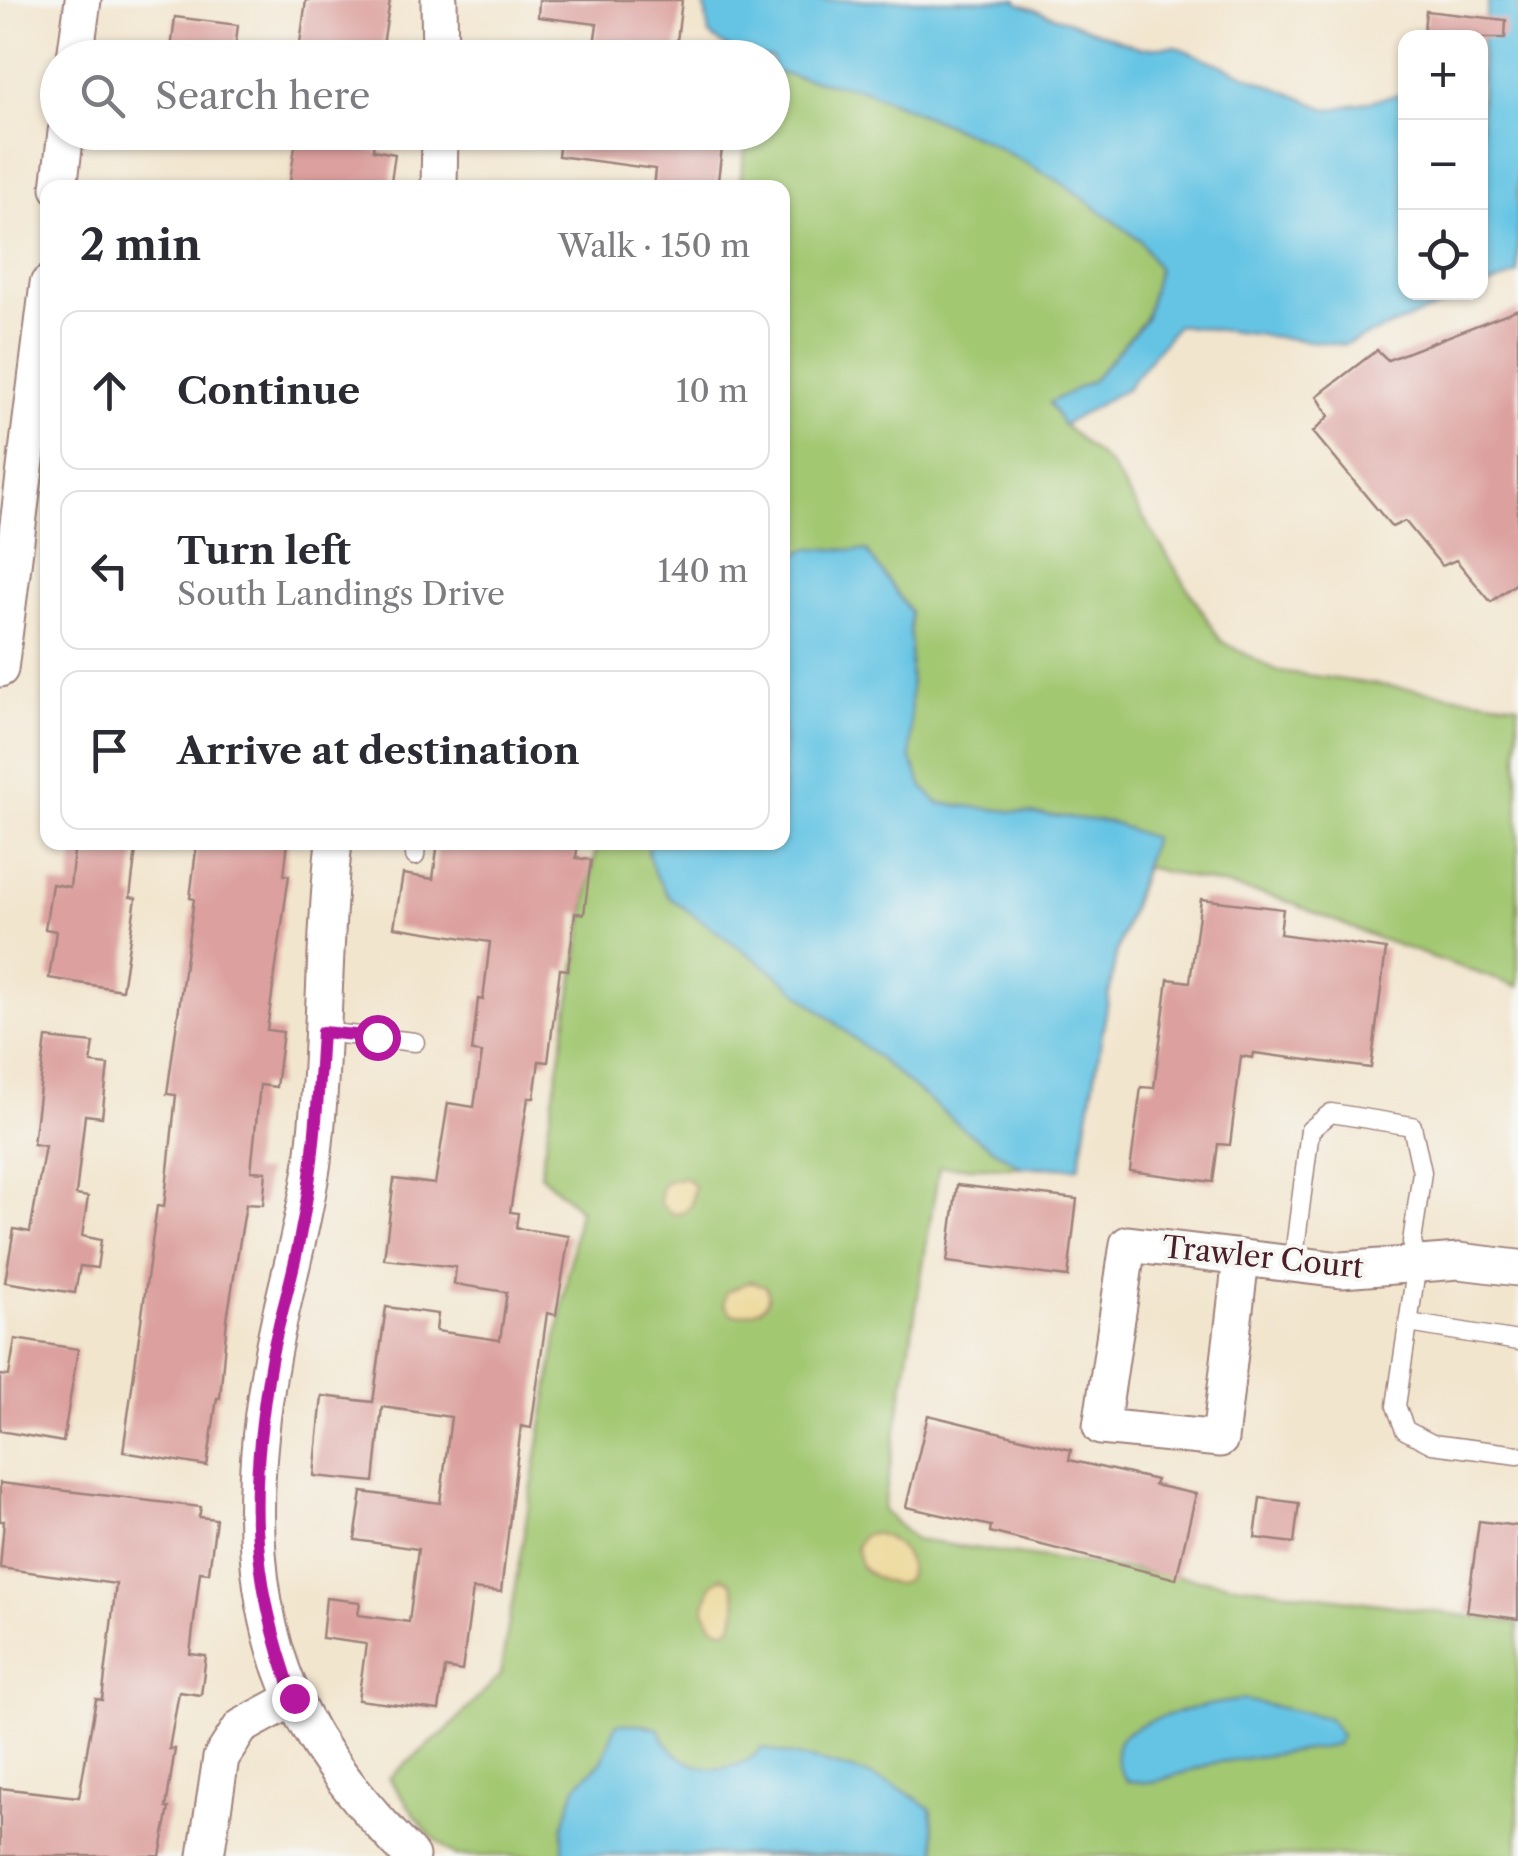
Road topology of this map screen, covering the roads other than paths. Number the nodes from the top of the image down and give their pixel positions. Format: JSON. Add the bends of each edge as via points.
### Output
{"nodes":[{"id":1,"x":82,"y":0,"type":"edge"},
{"id":2,"x":440,"y":0,"type":"edge"},
{"id":3,"x":78,"y":40,"type":"edge"},
{"id":4,"x":440,"y":40,"type":"edge"},
{"id":5,"x":64,"y":150,"type":"edge"},
{"id":6,"x":440,"y":150,"type":"edge"},
{"id":7,"x":61,"y":180,"type":"edge"},
{"id":8,"x":439,"y":180,"type":"edge"},
{"id":9,"x":40,"y":348,"type":"edge"},
{"id":10,"x":0,"y":669,"type":"edge"},
{"id":11,"x":333,"y":850,"type":"edge"},
{"id":12,"x":322,"y":1032,"type":"junction"},
{"id":13,"x":415,"y":1042,"type":"dead end"},
{"id":14,"x":1241,"y":1258,"type":"junction"},
{"id":15,"x":1417,"y":1263,"type":"junction"},
{"id":16,"x":1293,"y":1264,"type":"junction"},
{"id":17,"x":1518,"y":1264,"type":"edge"},
{"id":18,"x":1408,"y":1323,"type":"junction"},
{"id":19,"x":1518,"y":1341,"type":"edge"},
{"id":20,"x":1518,"y":1454,"type":"edge"},
{"id":21,"x":294,"y":1698,"type":"junction"},
{"id":22,"x":206,"y":1856,"type":"edge"},
{"id":23,"x":411,"y":1856,"type":"edge"}],
"edges":[{"from":1,"to":3,"type":"street"},
{"from":2,"to":4,"type":"street"},
{"from":5,"to":7,"type":"street"},
{"from":6,"to":8,"type":"street"},
{"from":9,"to":10,"type":"street"},
{"from":11,"to":12,"type":"street"},
{"from":12,"to":13,"type":"lane"},
{"from":12,"to":21,"type":"street","via":[[313,1161],[273,1351],[254,1513],[265,1610]]},
{"from":14,"to":14,"type":"street","name":"Trawler Court","via":[[1128,1244],[1101,1428],[1220,1439]]},
{"from":14,"to":16,"type":"street","name":"Trawler Court"},
{"from":15,"to":16,"type":"street","name":"Trawler Court","via":[[1341,1270]]},
{"from":15,"to":16,"type":"lane","via":[[1412,1242],[1422,1172],[1412,1126],[1331,1113],[1310,1130]]},
{"from":15,"to":17,"type":"street","name":"Trawler Court"},
{"from":15,"to":18,"type":"lane"},
{"from":18,"to":19,"type":"lane"},
{"from":18,"to":20,"type":"lane","via":[[1396,1406],[1405,1430],[1432,1444]]},
{"from":21,"to":22,"type":"street","via":[[241,1726],[221,1758]]},
{"from":21,"to":23,"type":"street","via":[[333,1766]]}]}
